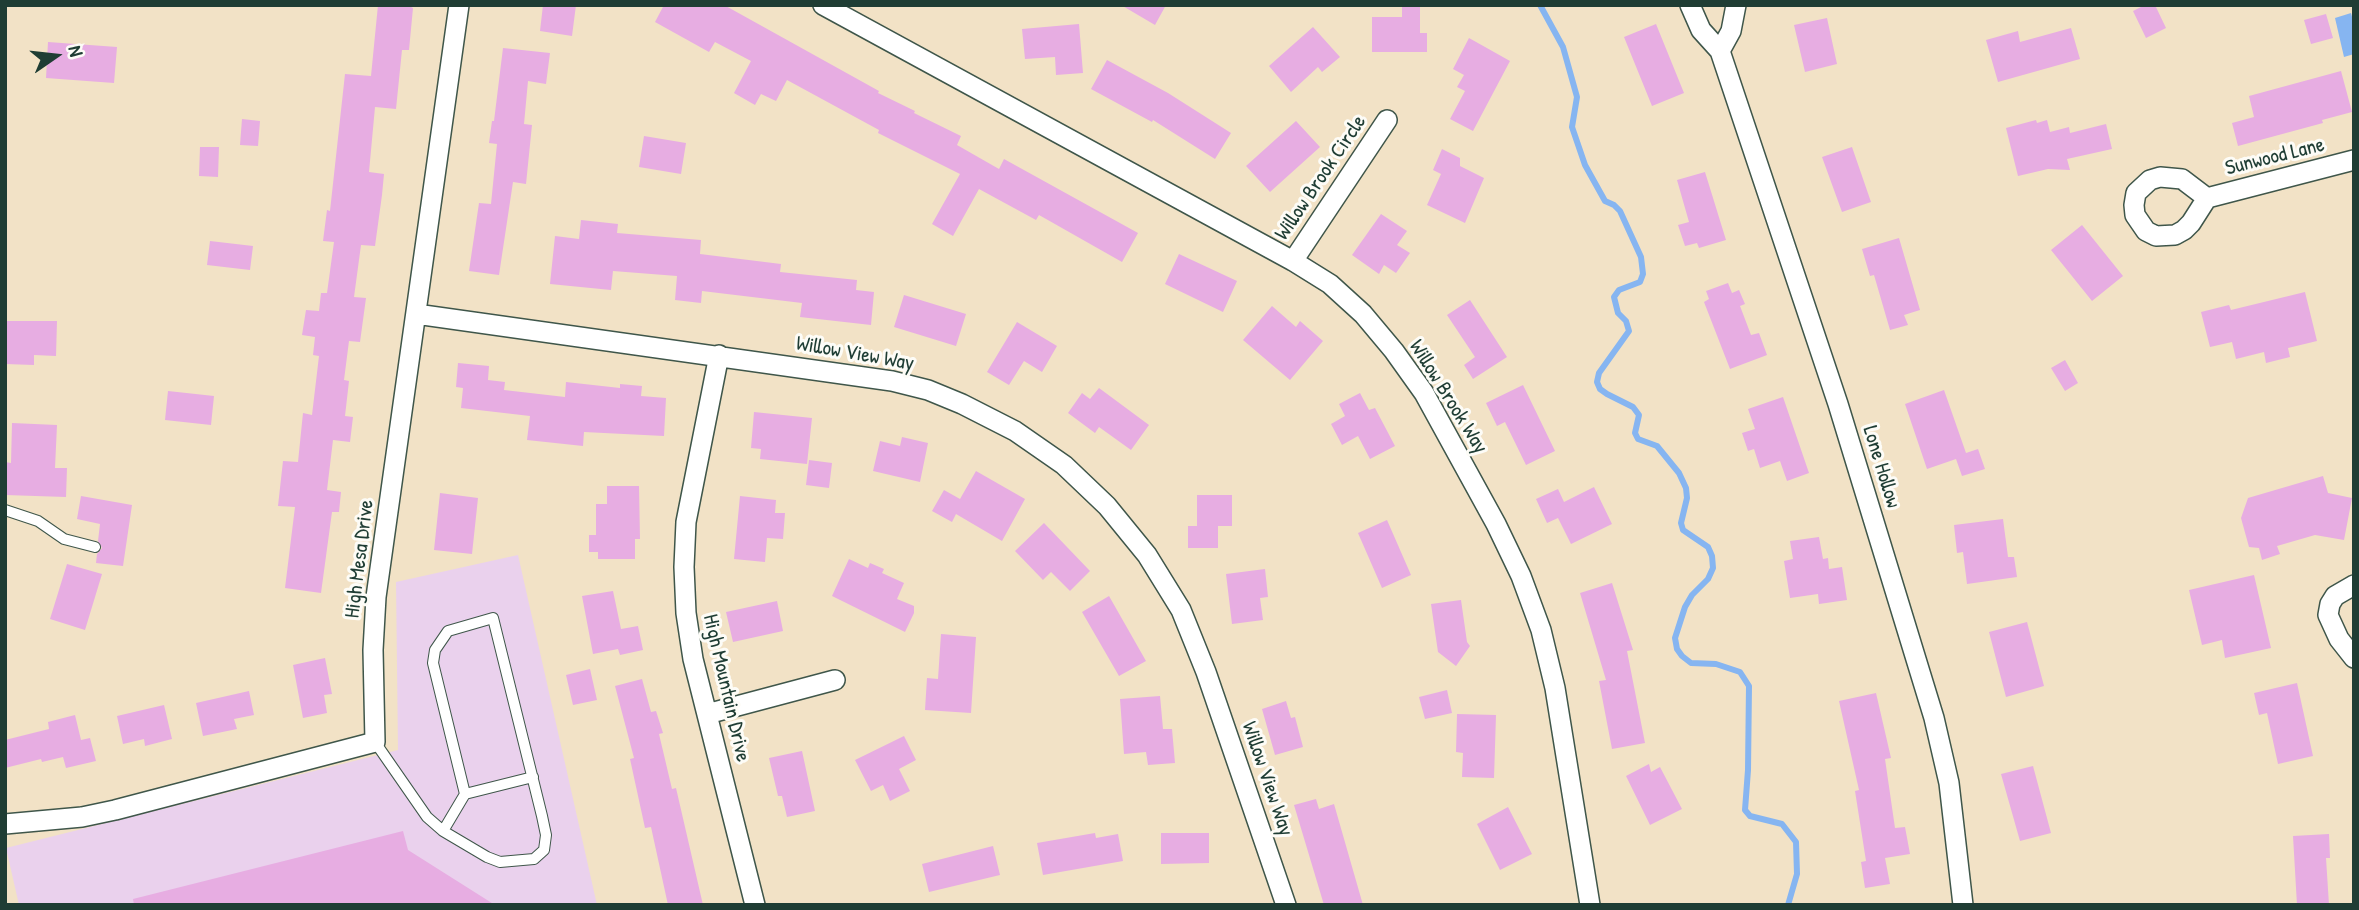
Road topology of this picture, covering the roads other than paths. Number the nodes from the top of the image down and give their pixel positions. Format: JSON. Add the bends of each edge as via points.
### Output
{"nodes":[{"id":1,"x":458,"y":5,"type":"edge"},
{"id":2,"x":823,"y":5,"type":"edge"},
{"id":3,"x":1690,"y":5,"type":"edge"},
{"id":4,"x":1736,"y":5,"type":"edge"},
{"id":5,"x":1720,"y":51,"type":"junction"},
{"id":6,"x":1387,"y":120,"type":"dead end"},
{"id":7,"x":2354,"y":160,"type":"edge"},
{"id":8,"x":2207,"y":198,"type":"dead end"},
{"id":9,"x":1293,"y":261,"type":"junction"},
{"id":10,"x":416,"y":314,"type":"junction"},
{"id":11,"x":719,"y":355,"type":"junction"},
{"id":12,"x":5,"y":510,"type":"edge"},
{"id":13,"x":95,"y":547,"type":"dead end"},
{"id":14,"x":2354,"y":585,"type":"edge"},
{"id":15,"x":2354,"y":658,"type":"edge"},
{"id":16,"x":835,"y":680,"type":"dead end"},
{"id":17,"x":707,"y":714,"type":"junction"},
{"id":18,"x":375,"y":742,"type":"junction"},
{"id":19,"x":533,"y":777,"type":"junction"},
{"id":20,"x":465,"y":794,"type":"junction"},
{"id":21,"x":5,"y":824,"type":"edge"},
{"id":22,"x":443,"y":831,"type":"junction"},
{"id":23,"x":755,"y":905,"type":"edge"},
{"id":24,"x":1286,"y":905,"type":"edge"},
{"id":25,"x":1590,"y":905,"type":"edge"},
{"id":26,"x":1963,"y":905,"type":"edge"}],
"edges":[{"from":1,"to":10,"type":"street","name":"High Mesa Drive"},
{"from":2,"to":9,"type":"street","name":"Willow Brook Way"},
{"from":3,"to":5,"type":"street","name":"Lone Hollow","via":[[1701,30]]},
{"from":4,"to":5,"type":"street","via":[[1731,32]]},
{"from":5,"to":26,"type":"street","name":"Lone Hollow","via":[[1834,391],[1934,718],[1949,783]]},
{"from":6,"to":9,"type":"street","name":"Willow Brook Circle"},
{"from":7,"to":8,"type":"street","name":"Sunwood Lane"},
{"from":9,"to":25,"type":"street","name":"Willow Brook Way","via":[[1330,284],[1394,351],[1424,393],[1521,576],[1555,688]]},
{"from":10,"to":11,"type":"street","name":"Willow View Way"},
{"from":10,"to":18,"type":"street","name":"High Mesa Drive","via":[[376,597]]},
{"from":11,"to":17,"type":"street","name":"High Mountain Drive","via":[[686,522],[684,567],[693,659]]},
{"from":11,"to":24,"type":"street","name":"Willow View Way","via":[[892,380],[928,390],[1015,431],[1063,465],[1107,506],[1147,555],[1181,610]]},
{"from":12,"to":13,"type":"lane","via":[[38,521],[64,539]]},
{"from":14,"to":15,"type":"street","via":[[2335,596],[2328,615]]},
{"from":16,"to":17,"type":"street"},
{"from":17,"to":23,"type":"street","name":"High Mountain Drive"},
{"from":18,"to":21,"type":"street","via":[[115,810]]},
{"from":18,"to":22,"type":"lane","via":[[427,817]]},
{"from":19,"to":20,"type":"lane"},
{"from":19,"to":20,"type":"lane","via":[[493,618],[448,631],[435,650],[433,663]]},
{"from":19,"to":22,"type":"lane","via":[[546,835],[544,850],[534,859],[500,862]]},
{"from":20,"to":22,"type":"lane"}]}
